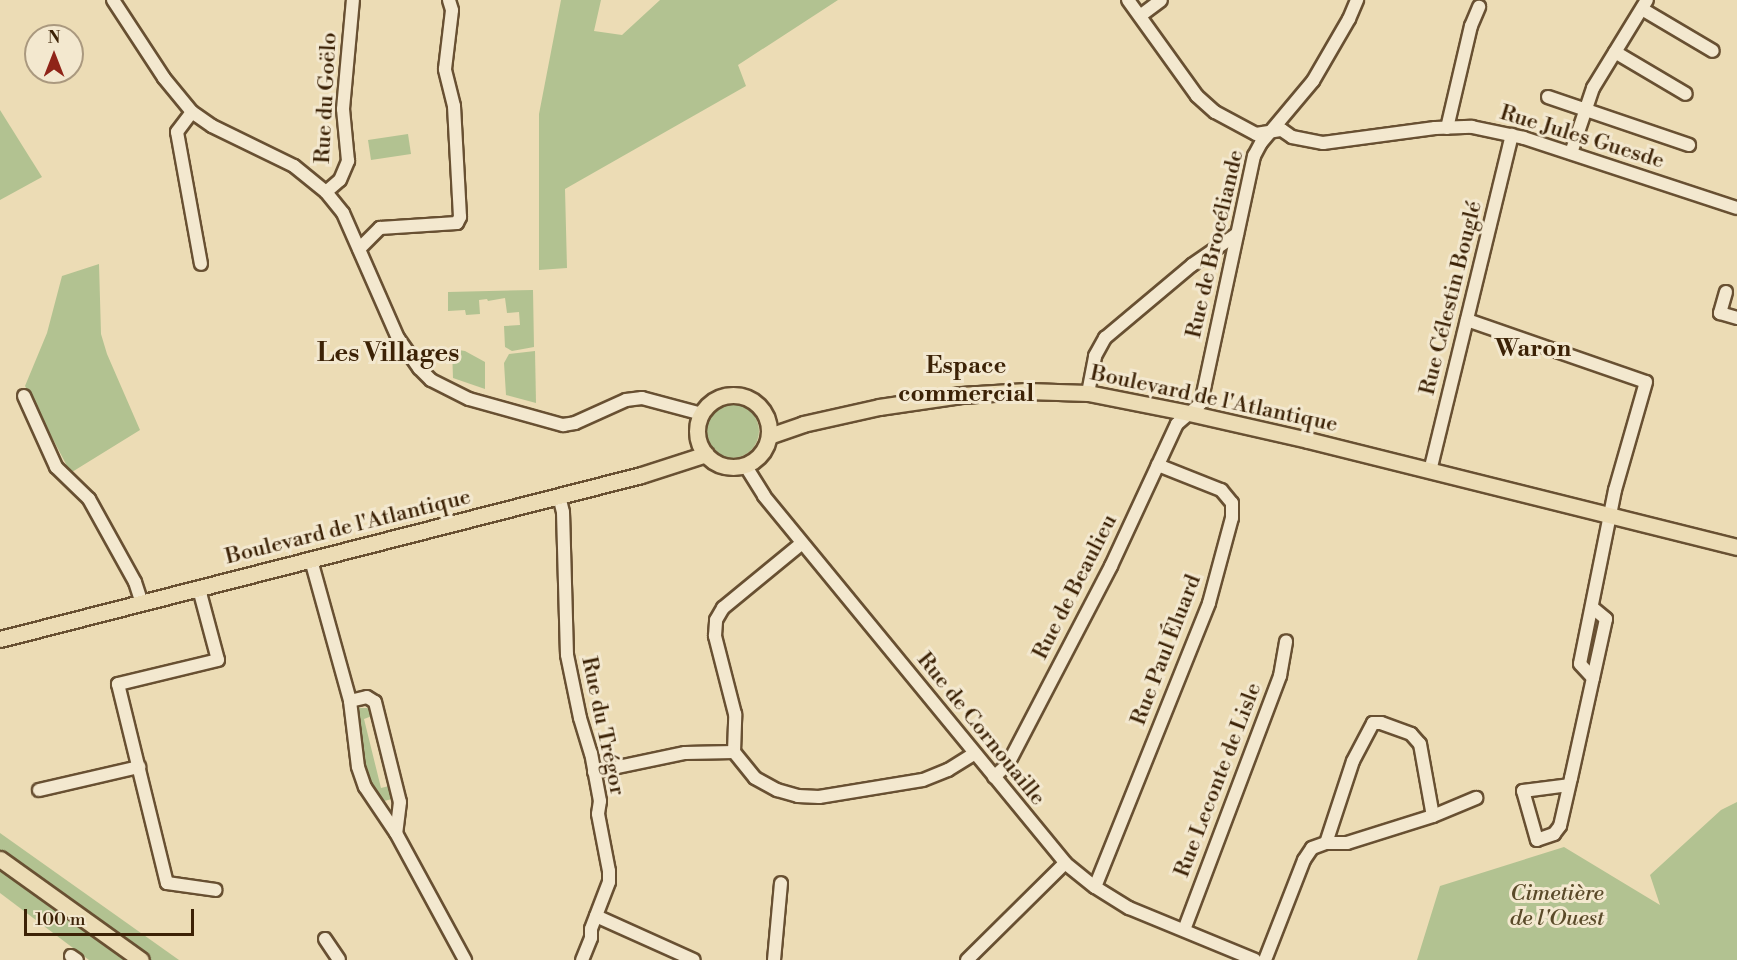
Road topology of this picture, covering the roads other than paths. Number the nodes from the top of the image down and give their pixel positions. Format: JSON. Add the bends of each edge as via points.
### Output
{"nodes":[{"id":1,"x":113,"y":0,"type":"edge"},
{"id":2,"x":353,"y":0,"type":"edge"},
{"id":3,"x":449,"y":0,"type":"edge"},
{"id":4,"x":1128,"y":0,"type":"edge"},
{"id":5,"x":1161,"y":0,"type":"edge"},
{"id":6,"x":1357,"y":0,"type":"edge"},
{"id":7,"x":1645,"y":4,"type":"edge"},
{"id":8,"x":1479,"y":7,"type":"dead end"},
{"id":9,"x":1140,"y":16,"type":"junction"},
{"id":10,"x":1713,"y":51,"type":"dead end"},
{"id":11,"x":1615,"y":52,"type":"junction"},
{"id":12,"x":1686,"y":94,"type":"dead end"},
{"id":13,"x":1548,"y":97,"type":"dead end"},
{"id":14,"x":1586,"y":110,"type":"junction"},
{"id":15,"x":192,"y":112,"type":"junction"},
{"id":16,"x":1447,"y":128,"type":"junction"},
{"id":17,"x":1271,"y":131,"type":"junction"},
{"id":18,"x":1512,"y":135,"type":"junction"},
{"id":19,"x":1689,"y":145,"type":"dead end"},
{"id":20,"x":1572,"y":153,"type":"junction"},
{"id":21,"x":326,"y":192,"type":"junction"},
{"id":22,"x":1737,"y":208,"type":"edge"},
{"id":23,"x":1237,"y":234,"type":"junction"},
{"id":24,"x":359,"y":249,"type":"junction"},
{"id":25,"x":201,"y":264,"type":"dead end"},
{"id":26,"x":1726,"y":292,"type":"dead end"},
{"id":27,"x":1737,"y":318,"type":"edge"},
{"id":28,"x":1467,"y":320,"type":"junction"},
{"id":29,"x":1088,"y":393,"type":"junction"},
{"id":30,"x":24,"y":396,"type":"dead end"},
{"id":31,"x":1189,"y":412,"type":"junction"},
{"id":32,"x":702,"y":414,"type":"junction"},
{"id":33,"x":768,"y":436,"type":"junction"},
{"id":34,"x":706,"y":454,"type":"junction"},
{"id":35,"x":744,"y":465,"type":"junction"},
{"id":36,"x":1158,"y":465,"type":"junction"},
{"id":37,"x":1430,"y":471,"type":"junction"},
{"id":38,"x":559,"y":496,"type":"junction"},
{"id":39,"x":1611,"y":515,"type":"junction"},
{"id":40,"x":802,"y":543,"type":"junction"},
{"id":41,"x":1737,"y":547,"type":"edge"},
{"id":42,"x":311,"y":560,"type":"junction"},
{"id":43,"x":199,"y":588,"type":"junction"},
{"id":44,"x":142,"y":603,"type":"junction"},
{"id":45,"x":0,"y":639,"type":"edge"},
{"id":46,"x":1286,"y":642,"type":"dead end"},
{"id":47,"x":350,"y":701,"type":"junction"},
{"id":48,"x":734,"y":752,"type":"junction"},
{"id":49,"x":974,"y":754,"type":"junction"},
{"id":50,"x":139,"y":767,"type":"junction"},
{"id":51,"x":594,"y":771,"type":"junction"},
{"id":52,"x":994,"y":777,"type":"junction"},
{"id":53,"x":1569,"y":785,"type":"junction"},
{"id":54,"x":39,"y":790,"type":"dead end"},
{"id":55,"x":1476,"y":798,"type":"dead end"},
{"id":56,"x":1433,"y":816,"type":"junction"},
{"id":57,"x":396,"y":833,"type":"junction"},
{"id":58,"x":1326,"y":843,"type":"junction"},
{"id":59,"x":0,"y":859,"type":"edge"},
{"id":60,"x":1065,"y":863,"type":"junction"},
{"id":61,"x":781,"y":883,"type":"dead end"},
{"id":62,"x":1095,"y":887,"type":"junction"},
{"id":63,"x":216,"y":890,"type":"dead end"},
{"id":64,"x":596,"y":916,"type":"junction"},
{"id":65,"x":1184,"y":930,"type":"junction"},
{"id":66,"x":325,"y":939,"type":"dead end"},
{"id":67,"x":1243,"y":956,"type":"edge"},
{"id":68,"x":141,"y":960,"type":"edge"},
{"id":69,"x":339,"y":960,"type":"edge"},
{"id":70,"x":465,"y":960,"type":"edge"},
{"id":71,"x":582,"y":960,"type":"edge"},
{"id":72,"x":694,"y":960,"type":"edge"},
{"id":73,"x":774,"y":960,"type":"edge"},
{"id":74,"x":967,"y":960,"type":"edge"},
{"id":75,"x":1255,"y":960,"type":"edge"},
{"id":76,"x":1265,"y":960,"type":"edge"}],
"edges":[{"from":1,"to":15,"type":"street","via":[[164,78]]},
{"from":2,"to":21,"type":"street","name":"Rue du Goëlo","via":[[343,109],[348,161],[340,180]]},
{"from":3,"to":24,"type":"street","via":[[452,10],[445,69],[454,106],[460,217],[457,223],[380,228]]},
{"from":4,"to":9,"type":"street","name":"Rue Jules Guesde"},
{"from":5,"to":9,"type":"street"},
{"from":6,"to":17,"type":"street","name":"Rue de Brocéliande","via":[[1313,81]]},
{"from":7,"to":10,"type":"street"},
{"from":7,"to":11,"type":"street"},
{"from":8,"to":16,"type":"street"},
{"from":9,"to":17,"type":"street","name":"Rue Jules Guesde","via":[[1197,96],[1215,112],[1256,134]]},
{"from":11,"to":12,"type":"street"},
{"from":11,"to":14,"type":"street","via":[[1593,88]]},
{"from":13,"to":14,"type":"street"},
{"from":14,"to":19,"type":"street"},
{"from":14,"to":20,"type":"street"},
{"from":15,"to":21,"type":"street","via":[[212,126],[294,166]]},
{"from":15,"to":25,"type":"street","via":[[177,132]]},
{"from":16,"to":17,"type":"street","name":"Rue Jules Guesde","via":[[1323,143],[1281,130]]},
{"from":16,"to":18,"type":"street","name":"Rue Jules Guesde","via":[[1472,127]]},
{"from":17,"to":23,"type":"street","name":"Rue de Brocéliande","via":[[1254,156]]},
{"from":18,"to":20,"type":"street","name":"Rue Jules Guesde"},
{"from":18,"to":28,"type":"street","name":"Rue Célestin Bouglé"},
{"from":20,"to":22,"type":"street","name":"Rue Jules Guesde"},
{"from":21,"to":24,"type":"street","via":[[343,213]]},
{"from":23,"to":29,"type":"street","via":[[1192,265],[1105,338],[1095,356]]},
{"from":23,"to":31,"type":"street","name":"Rue de Brocéliande","via":[[1202,399]]},
{"from":24,"to":32,"type":"street","via":[[403,346],[419,369],[445,388],[562,425],[626,400],[642,398]]},
{"from":26,"to":27,"type":"street","via":[[1720,313]]},
{"from":28,"to":37,"type":"street","name":"Rue Célestin Bouglé"},
{"from":28,"to":39,"type":"street","via":[[1646,382]]},
{"from":29,"to":31,"type":"main road","name":"Boulevard de l'Atlantique"},
{"from":29,"to":33,"type":"main road","name":"Boulevard de l'Atlantique","via":[[961,395],[879,407]]},
{"from":30,"to":44,"type":"street","via":[[56,467],[89,499],[135,582]]},
{"from":31,"to":36,"type":"street","name":"Rue de Beaulieu","via":[[1177,424]]},
{"from":31,"to":37,"type":"main road","name":"Boulevard de l'Atlantique"},
{"from":32,"to":33,"type":"main road","via":[[717,399],[747,399],[764,414]]},
{"from":32,"to":34,"type":"main road","via":[[697,435]]},
{"from":33,"to":35,"type":"main road","via":[[763,451]]},
{"from":34,"to":35,"type":"main road","via":[[727,466]]},
{"from":34,"to":38,"type":"main road","name":"Boulevard de l'Atlantique"},
{"from":35,"to":40,"type":"street","name":"Rue de Cornouaille"},
{"from":36,"to":52,"type":"street","name":"Rue de Beaulieu","via":[[1112,566],[1008,764]]},
{"from":36,"to":62,"type":"street","name":"Rue Paul Éluard","via":[[1221,490],[1232,502],[1232,518],[1209,603]]},
{"from":37,"to":39,"type":"main road","name":"Boulevard de l'Atlantique"},
{"from":38,"to":42,"type":"main road","name":"Boulevard de l'Atlantique"},
{"from":38,"to":51,"type":"street","name":"Rue du Trégor","via":[[564,524],[567,655]]},
{"from":39,"to":41,"type":"main road","name":"Boulevard de l'Atlantique"},
{"from":39,"to":53,"type":"street","via":[[1580,664],[1593,678]]},
{"from":40,"to":48,"type":"street","via":[[723,608],[716,620],[714,636],[735,714]]},
{"from":40,"to":49,"type":"street","name":"Rue de Cornouaille"},
{"from":42,"to":43,"type":"main road","name":"Boulevard de l'Atlantique"},
{"from":42,"to":47,"type":"street"},
{"from":43,"to":44,"type":"main road","name":"Boulevard de l'Atlantique"},
{"from":43,"to":50,"type":"street","via":[[218,660],[118,684]]},
{"from":44,"to":45,"type":"main road","name":"Boulevard de l'Atlantique"},
{"from":46,"to":65,"type":"street","name":"Rue Leconte de Lisle","via":[[1280,676]]},
{"from":47,"to":57,"type":"street","via":[[362,777]]},
{"from":47,"to":57,"type":"street","via":[[367,697],[375,702],[400,802]]},
{"from":48,"to":49,"type":"street","via":[[755,778],[777,790],[819,797],[923,780]]},
{"from":48,"to":51,"type":"street","via":[[685,753]]},
{"from":49,"to":52,"type":"street","name":"Rue de Cornouaille"},
{"from":50,"to":54,"type":"street"},
{"from":50,"to":63,"type":"street","via":[[167,883]]},
{"from":51,"to":64,"type":"street","name":"Rue du Trégor","via":[[609,871],[609,882]]},
{"from":52,"to":60,"type":"street","name":"Rue de Cornouaille"},
{"from":53,"to":53,"type":"street","via":[[1560,826],[1554,834],[1537,840],[1523,791]]},
{"from":55,"to":56,"type":"street"},
{"from":56,"to":58,"type":"street","via":[[1347,843]]},
{"from":56,"to":58,"type":"street","via":[[1420,744],[1411,734],[1373,723],[1353,762]]},
{"from":57,"to":70,"type":"street"},
{"from":58,"to":76,"type":"street","via":[[1312,848],[1304,860]]},
{"from":59,"to":68,"type":"main road"},
{"from":60,"to":62,"type":"street","name":"Rue de Cornouaille"},
{"from":60,"to":74,"type":"street"},
{"from":61,"to":73,"type":"street"},
{"from":62,"to":65,"type":"street","name":"Rue de Cornouaille","via":[[1129,908]]},
{"from":64,"to":71,"type":"street","name":"Rue du Trégor"},
{"from":64,"to":72,"type":"street"},
{"from":65,"to":67,"type":"street","name":"Rue de Cornouaille"},
{"from":66,"to":69,"type":"street"},
{"from":67,"to":75,"type":"street","name":"Rue de Cornouaille"}]}
